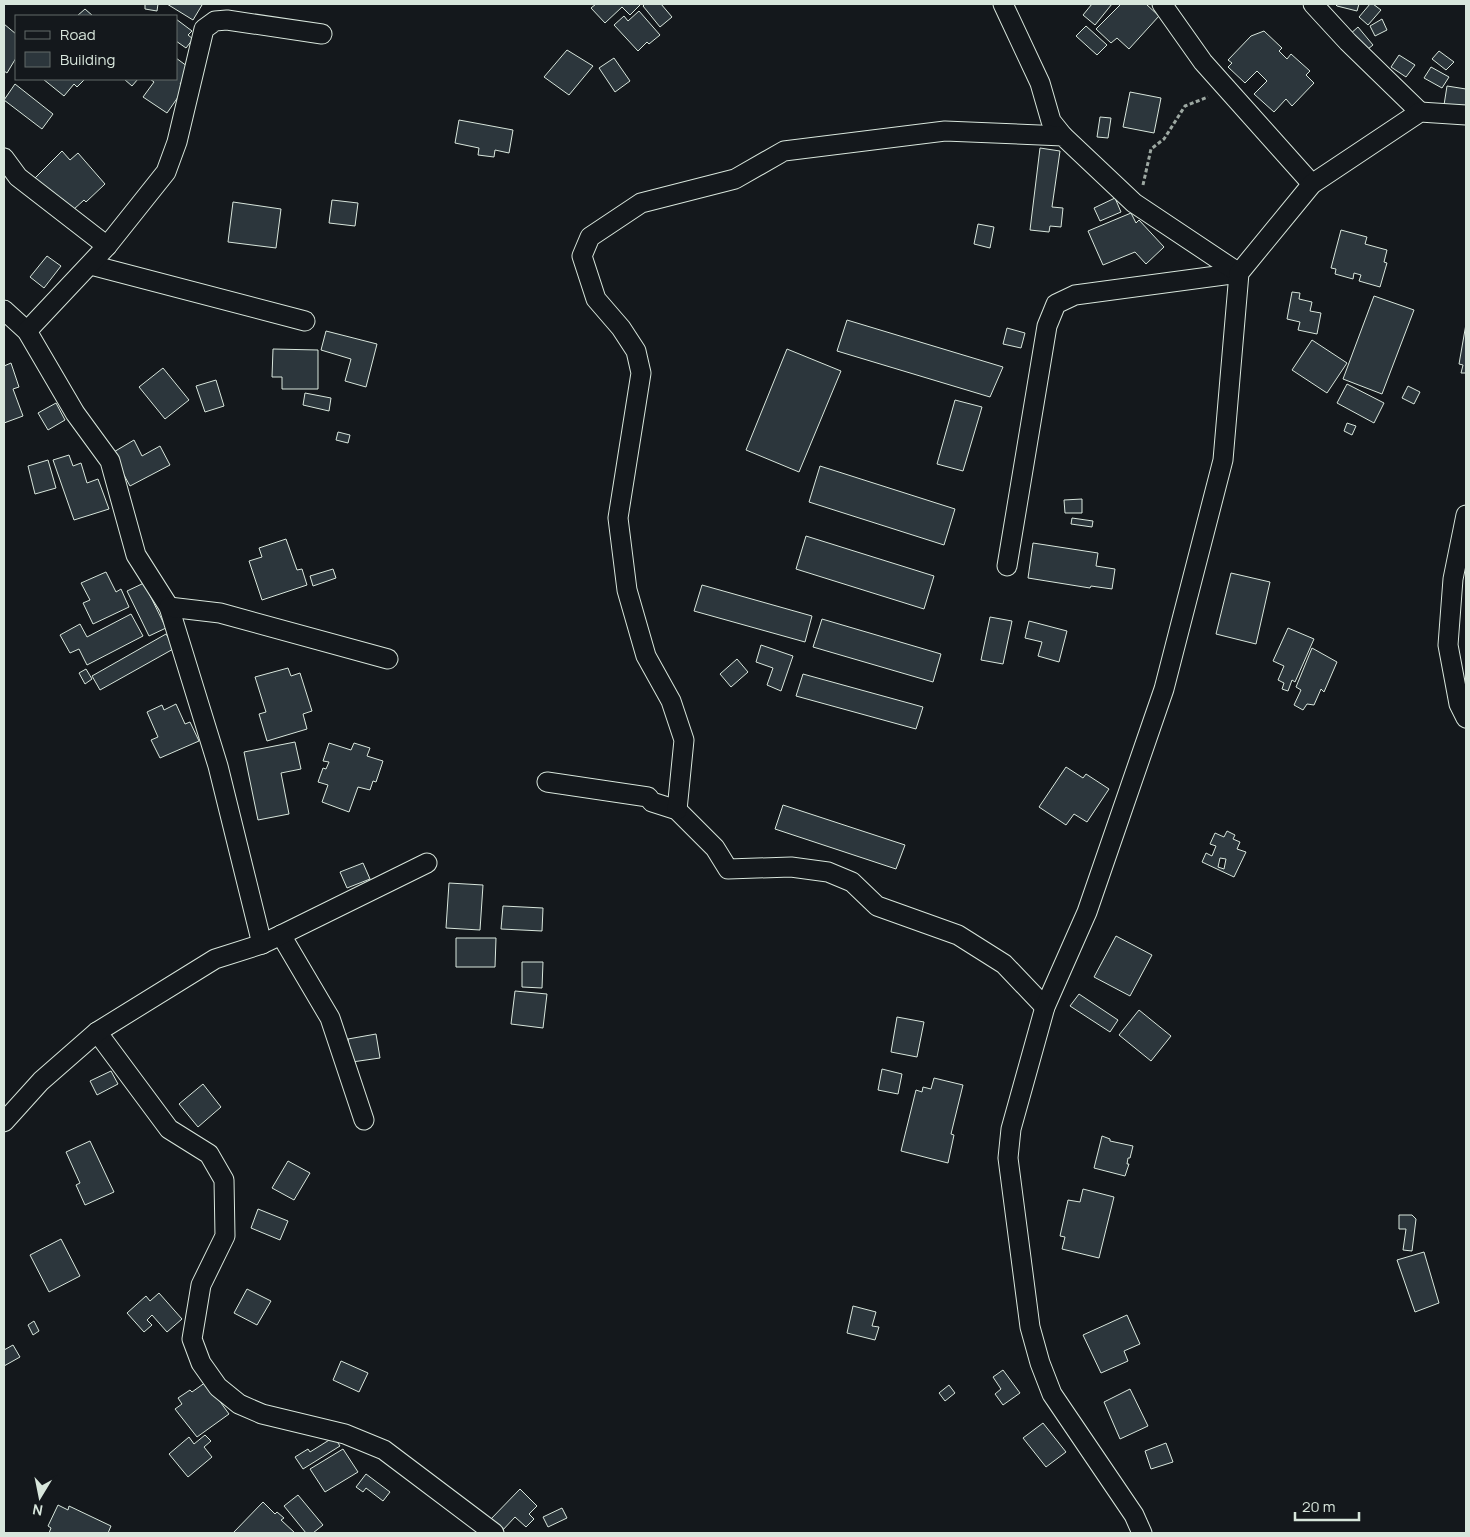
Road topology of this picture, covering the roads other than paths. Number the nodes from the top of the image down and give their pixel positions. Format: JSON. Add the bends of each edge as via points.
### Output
{"nodes":[{"id":1,"x":1003,"y":4,"type":"edge"},
{"id":2,"x":1162,"y":4,"type":"edge"},
{"id":3,"x":1313,"y":4,"type":"edge"},
{"id":4,"x":322,"y":34,"type":"dead end"},
{"id":5,"x":1420,"y":112,"type":"junction"},
{"id":6,"x":1466,"y":115,"type":"edge"},
{"id":7,"x":1063,"y":136,"type":"junction"},
{"id":8,"x":4,"y":158,"type":"edge"},
{"id":9,"x":1312,"y":184,"type":"junction"},
{"id":10,"x":108,"y":246,"type":"junction"},
{"id":11,"x":91,"y":265,"type":"junction"},
{"id":12,"x":1239,"y":273,"type":"junction"},
{"id":13,"x":4,"y":310,"type":"edge"},
{"id":14,"x":305,"y":321,"type":"dead end"},
{"id":15,"x":27,"y":331,"type":"junction"},
{"id":16,"x":1466,"y":515,"type":"edge"},
{"id":17,"x":1007,"y":566,"type":"dead end"},
{"id":18,"x":169,"y":607,"type":"junction"},
{"id":19,"x":388,"y":658,"type":"dead end"},
{"id":20,"x":1466,"y":718,"type":"edge"},
{"id":21,"x":547,"y":782,"type":"dead end"},
{"id":22,"x":677,"y":810,"type":"junction"},
{"id":23,"x":428,"y":863,"type":"dead end"},
{"id":24,"x":281,"y":935,"type":"junction"},
{"id":25,"x":262,"y":944,"type":"junction"},
{"id":26,"x":1045,"y":1007,"type":"junction"},
{"id":27,"x":97,"y":1032,"type":"junction"},
{"id":28,"x":364,"y":1120,"type":"dead end"},
{"id":29,"x":4,"y":1122,"type":"edge"},
{"id":30,"x":494,"y":1533,"type":"edge"},
{"id":31,"x":1142,"y":1533,"type":"edge"}],
"edges":[{"from":1,"to":7,"type":"street","via":[[1040,83],[1051,121]]},
{"from":2,"to":9,"type":"street","via":[[1204,62]]},
{"from":3,"to":5,"type":"street"},
{"from":4,"to":10,"type":"street","via":[[228,20],[215,21],[204,29],[177,142],[166,172]]},
{"from":5,"to":6,"type":"street"},
{"from":5,"to":9,"type":"street"},
{"from":7,"to":12,"type":"street","via":[[1134,203]]},
{"from":7,"to":22,"type":"street","via":[[945,131],[784,151],[735,179],[641,204],[590,237],[582,256],[596,299],[636,352],[641,372],[618,518],[627,590],[646,656],[671,701],[684,740]]},
{"from":8,"to":10,"type":"street","via":[[18,177]]},
{"from":9,"to":12,"type":"street"},
{"from":10,"to":11,"type":"street"},
{"from":11,"to":14,"type":"street"},
{"from":11,"to":15,"type":"street"},
{"from":12,"to":17,"type":"street","via":[[1075,296],[1056,304],[1047,326]]},
{"from":12,"to":26,"type":"street","via":[[1223,460],[1164,688],[1088,912]]},
{"from":13,"to":15,"type":"street"},
{"from":15,"to":18,"type":"street","via":[[75,413],[110,460],[136,555]]},
{"from":16,"to":20,"type":"street","via":[[1453,579],[1448,645],[1459,704]]},
{"from":18,"to":19,"type":"street","via":[[220,613]]},
{"from":18,"to":25,"type":"street","via":[[218,766]]},
{"from":21,"to":22,"type":"street","via":[[648,797],[652,802]]},
{"from":22,"to":26,"type":"street","via":[[715,848],[728,868],[791,867],[828,872],[852,882],[877,906],[958,935],[1004,964]]},
{"from":23,"to":24,"type":"street"},
{"from":24,"to":25,"type":"street"},
{"from":24,"to":28,"type":"street","via":[[330,1018]]},
{"from":25,"to":27,"type":"street","via":[[215,959]]},
{"from":26,"to":31,"type":"street","via":[[1011,1129],[1008,1158],[1030,1328],[1052,1394],[1134,1514]]},
{"from":27,"to":29,"type":"street","via":[[41,1081]]},
{"from":27,"to":30,"type":"street","via":[[169,1129],[209,1154],[224,1180],[225,1236],[201,1285],[192,1339],[201,1363],[218,1387],[238,1404],[262,1414],[345,1434],[384,1450]]}]}
